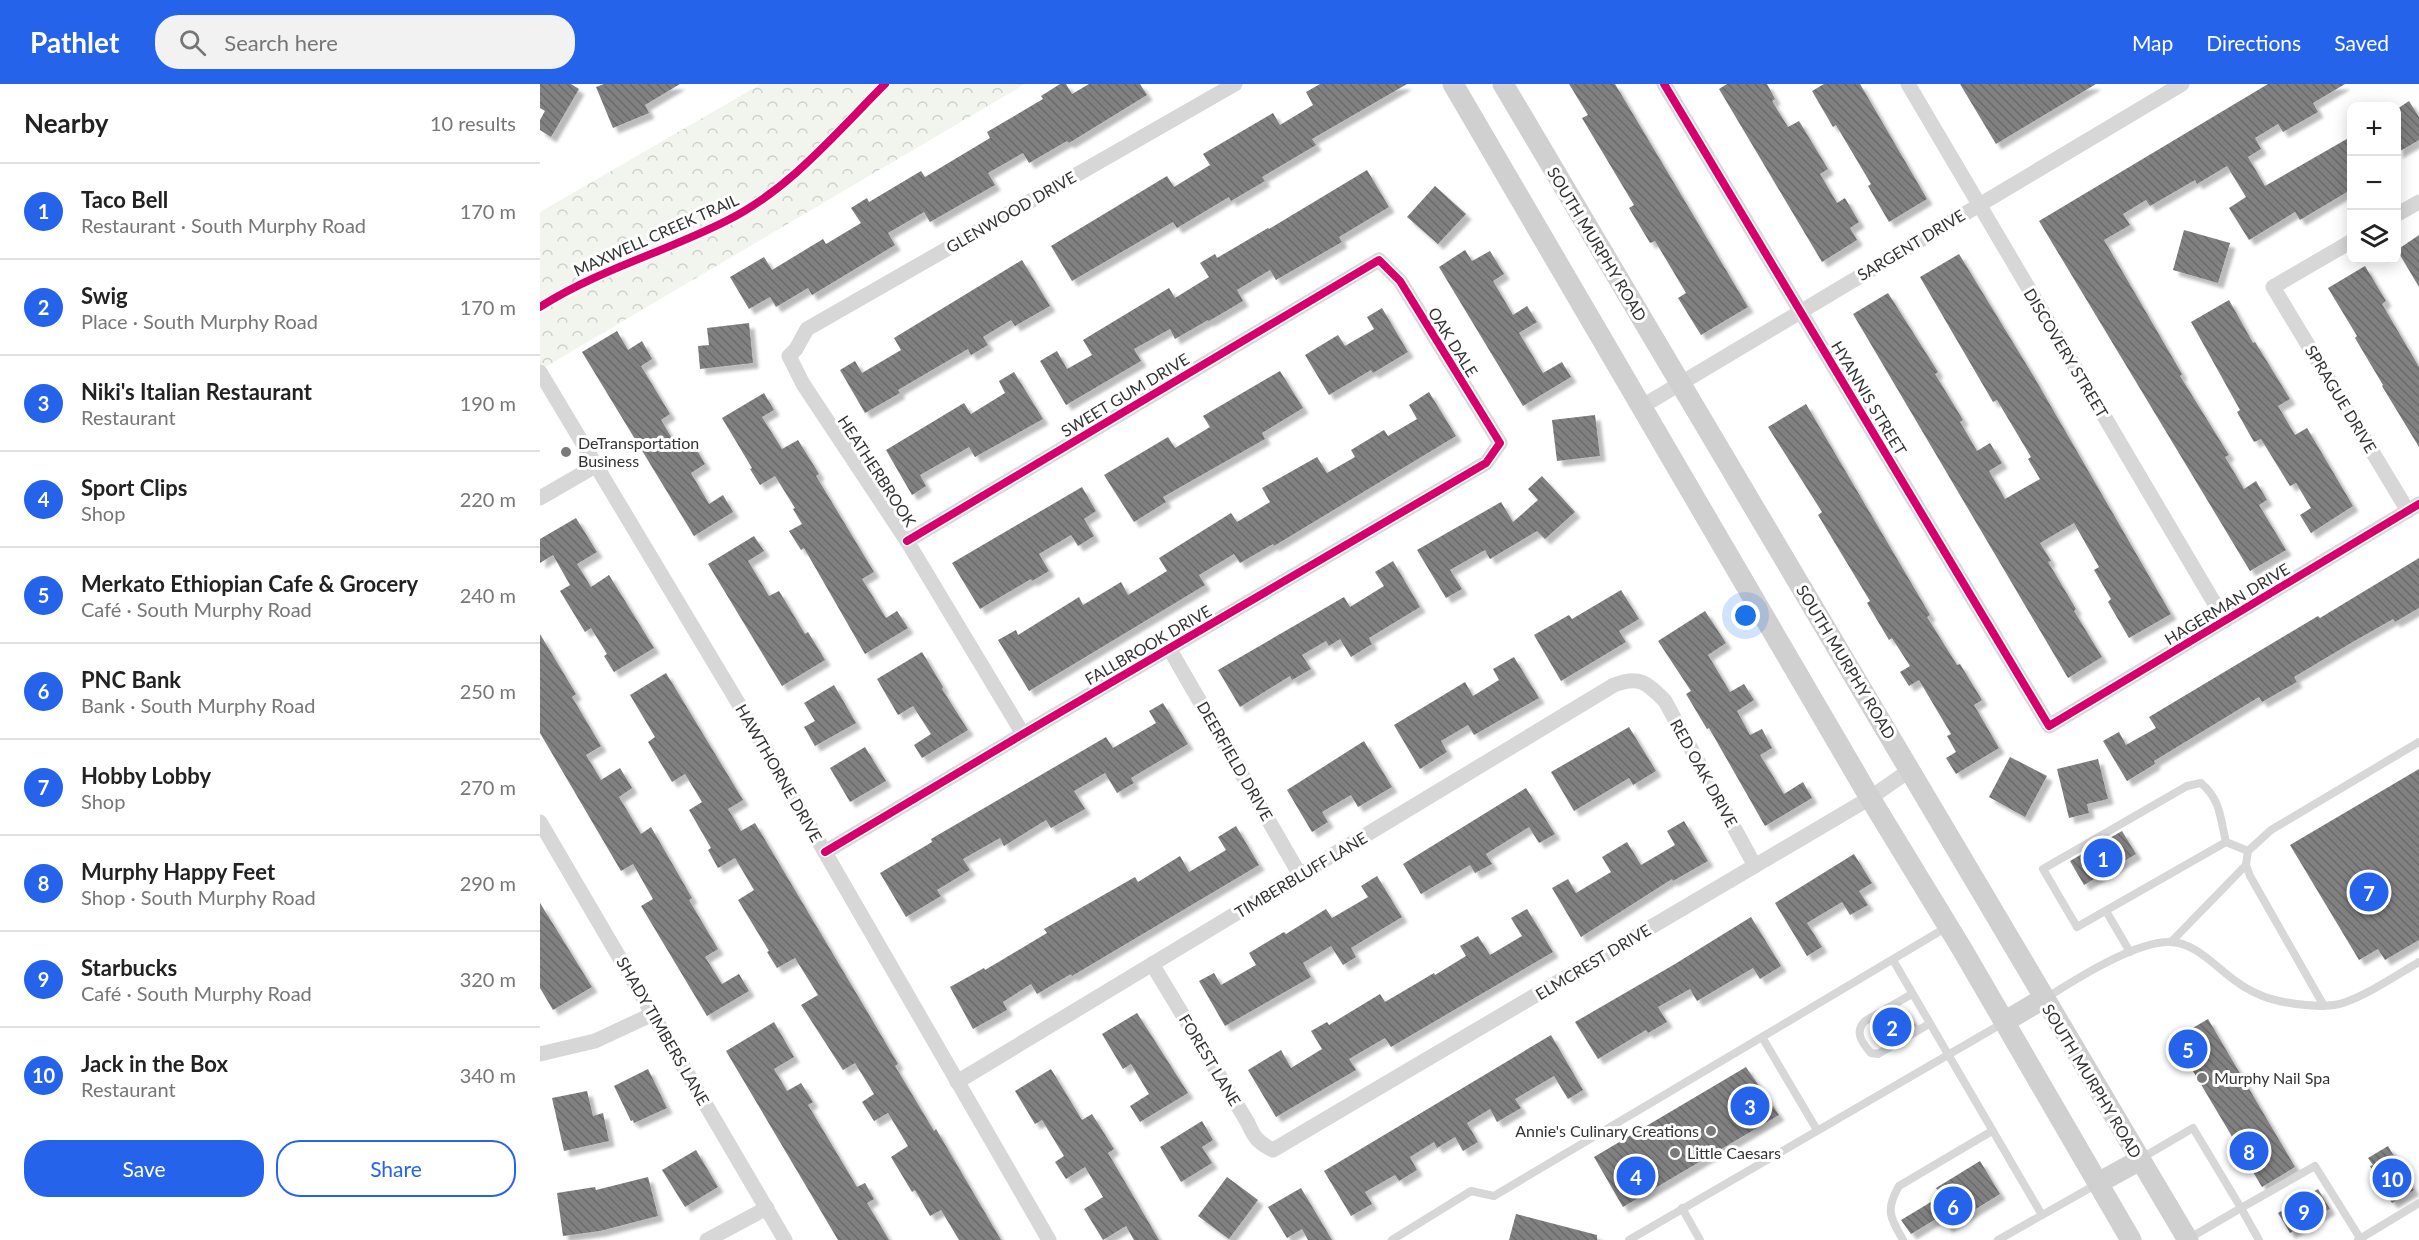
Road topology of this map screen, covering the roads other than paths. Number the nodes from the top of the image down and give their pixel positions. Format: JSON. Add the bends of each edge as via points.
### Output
{"nodes":[{"id":1,"x":1235,"y":84,"type":"edge"},
{"id":2,"x":1453,"y":84,"type":"edge"},
{"id":3,"x":1503,"y":84,"type":"edge"},
{"id":4,"x":1664,"y":84,"type":"edge"},
{"id":5,"x":1908,"y":84,"type":"edge"},
{"id":6,"x":2182,"y":84,"type":"edge"},
{"id":7,"x":2419,"y":202,"type":"edge"},
{"id":8,"x":1978,"y":205,"type":"junction"},
{"id":9,"x":2401,"y":213,"type":"edge"},
{"id":10,"x":2347,"y":244,"type":"edge"},
{"id":11,"x":1356,"y":272,"type":"joint"},
{"id":12,"x":1802,"y":311,"type":"junction"},
{"id":13,"x":796,"y":349,"type":"joint"},
{"id":14,"x":540,"y":372,"type":"edge"},
{"id":15,"x":1680,"y":384,"type":"junction"},
{"id":16,"x":1641,"y":407,"type":"junction"},
{"id":17,"x":1486,"y":463,"type":"joint"},
{"id":18,"x":597,"y":465,"type":"junction"},
{"id":19,"x":540,"y":498,"type":"edge"},
{"id":20,"x":2414,"y":508,"type":"edge"},
{"id":21,"x":907,"y":542,"type":"junction"},
{"id":22,"x":2224,"y":621,"type":"junction"},
{"id":23,"x":1169,"y":648,"type":"junction"},
{"id":24,"x":1648,"y":684,"type":"joint"},
{"id":25,"x":2049,"y":726,"type":"joint"},
{"id":26,"x":1023,"y":734,"type":"junction"},
{"id":27,"x":2419,"y":742,"type":"edge"},
{"id":28,"x":1910,"y":770,"type":"junction"},
{"id":29,"x":1870,"y":798,"type":"junction"},
{"id":30,"x":540,"y":822,"type":"edge"},
{"id":31,"x":2226,"y":842,"type":"junction"},
{"id":32,"x":2248,"y":851,"type":"junction"},
{"id":33,"x":825,"y":852,"type":"junction"},
{"id":34,"x":2246,"y":865,"type":"junction"},
{"id":35,"x":1755,"y":866,"type":"junction"},
{"id":36,"x":1300,"y":875,"type":"junction"},
{"id":37,"x":2106,"y":911,"type":"junction"},
{"id":38,"x":1948,"y":926,"type":"junction"},
{"id":39,"x":2171,"y":942,"type":"junction"},
{"id":40,"x":2130,"y":952,"type":"junction"},
{"id":41,"x":1893,"y":960,"type":"junction"},
{"id":42,"x":2419,"y":962,"type":"edge"},
{"id":43,"x":1152,"y":964,"type":"junction"},
{"id":44,"x":1912,"y":994,"type":"junction"},
{"id":45,"x":2043,"y":999,"type":"junction"},
{"id":46,"x":2324,"y":1006,"type":"junction"},
{"id":47,"x":653,"y":1014,"type":"junction"},
{"id":48,"x":2004,"y":1022,"type":"junction"},
{"id":49,"x":1929,"y":1024,"type":"junction"},
{"id":50,"x":1762,"y":1037,"type":"junction"},
{"id":51,"x":540,"y":1054,"type":"edge"},
{"id":52,"x":1947,"y":1055,"type":"junction"},
{"id":53,"x":957,"y":1082,"type":"junction"},
{"id":54,"x":1817,"y":1130,"type":"junction"},
{"id":55,"x":1992,"y":1131,"type":"junction"},
{"id":56,"x":1273,"y":1150,"type":"joint"},
{"id":57,"x":2140,"y":1160,"type":"junction"},
{"id":58,"x":2098,"y":1183,"type":"junction"},
{"id":59,"x":2419,"y":1203,"type":"edge"},
{"id":60,"x":766,"y":1208,"type":"junction"},
{"id":61,"x":1682,"y":1208,"type":"junction"},
{"id":62,"x":2241,"y":1208,"type":"junction"},
{"id":63,"x":2042,"y":1215,"type":"junction"},
{"id":64,"x":2359,"y":1239,"type":"edge"},
{"id":65,"x":707,"y":1240,"type":"edge"},
{"id":66,"x":785,"y":1240,"type":"edge"},
{"id":67,"x":1049,"y":1240,"type":"edge"},
{"id":68,"x":1392,"y":1240,"type":"edge"},
{"id":69,"x":1629,"y":1240,"type":"edge"},
{"id":70,"x":1700,"y":1240,"type":"edge"},
{"id":71,"x":1904,"y":1240,"type":"edge"},
{"id":72,"x":1998,"y":1240,"type":"edge"},
{"id":73,"x":2131,"y":1240,"type":"edge"},
{"id":74,"x":2187,"y":1240,"type":"edge"},
{"id":75,"x":2259,"y":1240,"type":"edge"}],
"edges":[{"from":1,"to":13,"type":"street","name":"GLENWOOD DRIVE","via":[[807,328]]},
{"from":2,"to":16,"type":"main road"},
{"from":3,"to":15,"type":"main road","name":"SOUTH MURPHY ROAD"},
{"from":4,"to":12,"type":"street","name":"HYANNIS STREET"},
{"from":5,"to":8,"type":"street","name":"DISCOVERY STREET"},
{"from":6,"to":8,"type":"street","name":"SARGENT DRIVE"},
{"from":7,"to":9,"type":"street"},
{"from":8,"to":12,"type":"street","name":"SARGENT DRIVE"},
{"from":8,"to":22,"type":"street","name":"DISCOVERY STREET"},
{"from":10,"to":20,"type":"street","name":"SPRAGUE DRIVE","via":[[2273,287]]},
{"from":11,"to":17,"type":"street","name":"OAK DALE","via":[[1379,260],[1400,281],[1500,443]]},
{"from":11,"to":21,"type":"street","name":"SWEET GUM DRIVE"},
{"from":12,"to":15,"type":"street","name":"SARGENT DRIVE"},
{"from":12,"to":25,"type":"street","name":"HYANNIS STREET"},
{"from":13,"to":21,"type":"street","name":"HEATHERBROOK","via":[[789,356],[794,368]]},
{"from":14,"to":18,"type":"street","name":"HAWTHORNE DRIVE"},
{"from":15,"to":16,"type":"street","name":"SARGENT DRIVE"},
{"from":15,"to":28,"type":"main road","name":"SOUTH MURPHY ROAD"},
{"from":16,"to":29,"type":"main road"},
{"from":17,"to":23,"type":"street","name":"FALLBROOK DRIVE"},
{"from":18,"to":19,"type":"street"},
{"from":18,"to":33,"type":"street","name":"HAWTHORNE DRIVE"},
{"from":20,"to":22,"type":"street","name":"HAGERMAN DRIVE"},
{"from":21,"to":26,"type":"street","name":"HEATHERBROOK"},
{"from":22,"to":25,"type":"street","name":"HAGERMAN DRIVE"},
{"from":23,"to":26,"type":"street","name":"FALLBROOK DRIVE"},
{"from":23,"to":36,"type":"street","name":"DEERFIELD DRIVE"},
{"from":24,"to":35,"type":"street","name":"RED OAK DRIVE","via":[[1665,701]]},
{"from":24,"to":36,"type":"street","name":"TIMBERBLUFF LANE","via":[[1627,680],[1614,686]]},
{"from":26,"to":33,"type":"street","name":"FALLBROOK DRIVE"},
{"from":27,"to":32,"type":"lane","via":[[2271,830]]},
{"from":28,"to":29,"type":"street","name":"ELMCREST DRIVE"},
{"from":28,"to":45,"type":"main road","name":"SOUTH MURPHY ROAD"},
{"from":29,"to":35,"type":"street","name":"ELMCREST DRIVE"},
{"from":29,"to":38,"type":"main road"},
{"from":30,"to":47,"type":"street","name":"SHADY TIMBERS LANE"},
{"from":31,"to":32,"type":"lane"},
{"from":31,"to":37,"type":"lane"},
{"from":31,"to":37,"type":"lane","via":[[2219,807],[2201,783],[2187,786],[2043,870],[2077,927]]},
{"from":32,"to":34,"type":"lane"},
{"from":33,"to":53,"type":"street","name":"HAWTHORNE DRIVE"},
{"from":34,"to":39,"type":"lane"},
{"from":34,"to":46,"type":"lane"},
{"from":35,"to":56,"type":"street","name":"ELMCREST DRIVE"},
{"from":36,"to":43,"type":"street","name":"TIMBERBLUFF LANE"},
{"from":37,"to":40,"type":"lane"},
{"from":38,"to":41,"type":"lane"},
{"from":38,"to":48,"type":"main road"},
{"from":39,"to":40,"type":"lane"},
{"from":39,"to":46,"type":"lane","via":[[2193,948],[2240,986],[2268,1000]]},
{"from":40,"to":45,"type":"lane"},
{"from":41,"to":44,"type":"lane"},
{"from":41,"to":50,"type":"lane"},
{"from":42,"to":46,"type":"lane","via":[[2342,1003]]},
{"from":43,"to":53,"type":"street","name":"TIMBERBLUFF LANE"},
{"from":43,"to":56,"type":"street","name":"FOREST LANE","via":[[1253,1136]]},
{"from":44,"to":49,"type":"lane"},
{"from":44,"to":49,"type":"lane","via":[[1859,1027],[1861,1039],[1871,1053],[1878,1054]]},
{"from":45,"to":48,"type":"main road"},
{"from":45,"to":57,"type":"main road","name":"SOUTH MURPHY ROAD"},
{"from":47,"to":51,"type":"street","via":[[595,1041]]},
{"from":47,"to":60,"type":"street","name":"SHADY TIMBERS LANE"},
{"from":48,"to":52,"type":"lane"},
{"from":48,"to":58,"type":"main road"},
{"from":49,"to":52,"type":"lane"},
{"from":50,"to":54,"type":"lane"},
{"from":50,"to":68,"type":"lane","via":[[1494,1196],[1472,1191]]},
{"from":52,"to":54,"type":"lane"},
{"from":52,"to":55,"type":"lane"},
{"from":53,"to":67,"type":"street","name":"HAWTHORNE DRIVE"},
{"from":54,"to":61,"type":"lane"},
{"from":55,"to":63,"type":"lane"},
{"from":55,"to":71,"type":"lane","via":[[1899,1186],[1890,1200],[1890,1218]]},
{"from":57,"to":58,"type":"main road"},
{"from":57,"to":62,"type":"lane","via":[[2193,1128]]},
{"from":57,"to":74,"type":"main road","name":"SOUTH MURPHY ROAD"},
{"from":58,"to":63,"type":"lane"},
{"from":58,"to":73,"type":"main road"},
{"from":59,"to":64,"type":"lane"},
{"from":60,"to":65,"type":"street"},
{"from":60,"to":66,"type":"street","name":"SHADY TIMBERS LANE"},
{"from":61,"to":69,"type":"lane"},
{"from":61,"to":70,"type":"lane"},
{"from":62,"to":64,"type":"lane","via":[[2315,1166]]},
{"from":62,"to":74,"type":"lane"},
{"from":62,"to":75,"type":"lane"},
{"from":63,"to":72,"type":"lane"}]}
